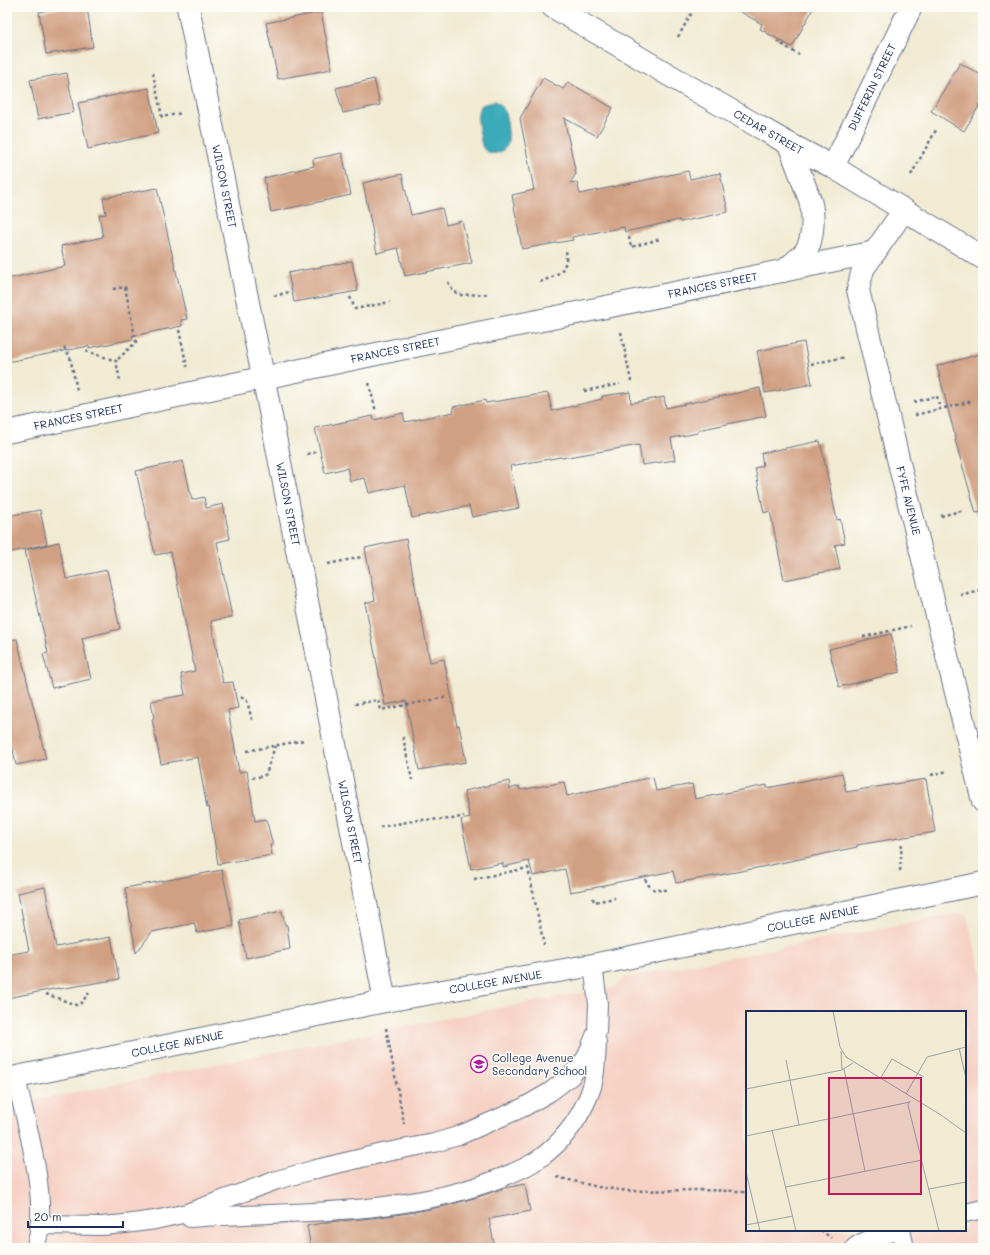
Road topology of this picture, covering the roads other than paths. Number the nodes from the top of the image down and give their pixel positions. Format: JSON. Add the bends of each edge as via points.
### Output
{"nodes":[{"id":1,"x":188,"y":7,"type":"edge"},
{"id":2,"x":553,"y":7,"type":"edge"},
{"id":3,"x":911,"y":7,"type":"edge"},
{"id":4,"x":789,"y":144,"type":"junction"},
{"id":5,"x":833,"y":167,"type":"junction"},
{"id":6,"x":904,"y":210,"type":"junction"},
{"id":7,"x":875,"y":252,"type":"junction"},
{"id":8,"x":983,"y":258,"type":"edge"},
{"id":9,"x":784,"y":271,"type":"junction"},
{"id":10,"x":262,"y":378,"type":"junction"},
{"id":11,"x":7,"y":432,"type":"edge"},
{"id":12,"x":983,"y":801,"type":"edge"},
{"id":13,"x":983,"y":883,"type":"edge"},
{"id":14,"x":593,"y":965,"type":"junction"},
{"id":15,"x":385,"y":1001,"type":"junction"},
{"id":16,"x":597,"y":1031,"type":"junction"},
{"id":17,"x":11,"y":1078,"type":"edge"},
{"id":18,"x":983,"y":1209,"type":"edge"},
{"id":19,"x":966,"y":1213,"type":"edge"},
{"id":20,"x":155,"y":1220,"type":"junction"},
{"id":21,"x":39,"y":1225,"type":"junction"},
{"id":22,"x":897,"y":1231,"type":"edge"},
{"id":23,"x":900,"y":1231,"type":"edge"},
{"id":24,"x":35,"y":1248,"type":"edge"},
{"id":25,"x":854,"y":1248,"type":"edge"},
{"id":26,"x":905,"y":1248,"type":"edge"}],
"edges":[{"from":1,"to":10,"type":"street","name":"WILSON STREET"},
{"from":2,"to":4,"type":"street","name":"CEDAR STREET"},
{"from":3,"to":5,"type":"street","name":"DUFFERIN STREET"},
{"from":4,"to":5,"type":"street","name":"CEDAR STREET"},
{"from":4,"to":9,"type":"street","name":"FRANCES STREET","via":[[813,216],[807,248]]},
{"from":5,"to":6,"type":"street","name":"CEDAR STREET"},
{"from":6,"to":7,"type":"street","name":"FYFE AVENUE"},
{"from":6,"to":8,"type":"street","name":"CEDAR STREET"},
{"from":7,"to":9,"type":"street","name":"FRANCES STREET"},
{"from":7,"to":12,"type":"street","name":"FYFE AVENUE","via":[[863,269],[858,290]]},
{"from":9,"to":10,"type":"street","name":"FRANCES STREET"},
{"from":10,"to":11,"type":"street","name":"FRANCES STREET"},
{"from":10,"to":15,"type":"street","name":"WILSON STREET"},
{"from":13,"to":14,"type":"street","name":"COLLEGE AVENUE"},
{"from":14,"to":15,"type":"street","name":"COLLEGE AVENUE"},
{"from":14,"to":16,"type":"lane","via":[[598,1004]]},
{"from":15,"to":17,"type":"street","name":"COLLEGE AVENUE"},
{"from":16,"to":20,"type":"lane","via":[[586,1058],[571,1076],[550,1092],[458,1136],[316,1169],[277,1180],[187,1213]]},
{"from":16,"to":20,"type":"lane","via":[[595,1077],[584,1106],[558,1143],[515,1172],[458,1192],[382,1206],[318,1212]]},
{"from":17,"to":21,"type":"lane","via":[[30,1138],[38,1183]]},
{"from":18,"to":19,"type":"lane"},
{"from":20,"to":21,"type":"lane","via":[[102,1226]]},
{"from":21,"to":24,"type":"lane"},
{"from":22,"to":25,"type":"lane"},
{"from":23,"to":26,"type":"lane"}]}
